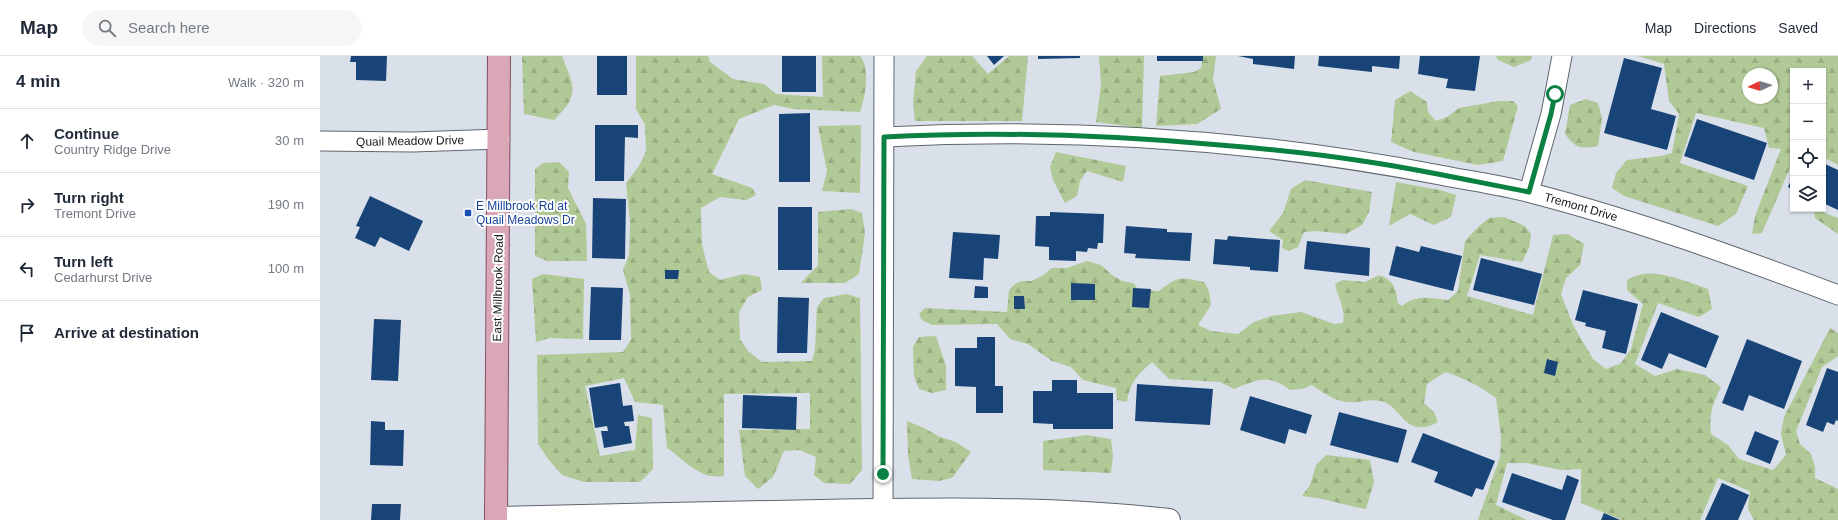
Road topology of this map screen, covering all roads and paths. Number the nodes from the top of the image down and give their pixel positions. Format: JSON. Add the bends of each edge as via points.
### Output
{"nodes":[{"id":1,"x":499,"y":56,"type":"edge"},
{"id":2,"x":884,"y":56,"type":"edge"},
{"id":3,"x":1562,"y":56,"type":"edge"},
{"id":4,"x":884,"y":137,"type":"junction"},
{"id":5,"x":500,"y":139,"type":"junction"},
{"id":6,"x":320,"y":140,"type":"edge"},
{"id":7,"x":1529,"y":192,"type":"junction"},
{"id":8,"x":1838,"y":295,"type":"edge"},
{"id":9,"x":883,"y":510,"type":"junction"},
{"id":10,"x":496,"y":519,"type":"edge"},
{"id":11,"x":1169,"y":520,"type":"edge"}],
"edges":[{"from":1,"to":5,"type":"main road","name":"East Millbrook Road"},
{"from":2,"to":4,"type":"street"},
{"from":3,"to":7,"type":"street","via":[[1551,114]]},
{"from":4,"to":7,"type":"street","name":"Tremont Drive","via":[[972,134],[1066,135],[1241,146],[1370,162]]},
{"from":4,"to":9,"type":"street"},
{"from":5,"to":6,"type":"street","name":"Quail Meadow Drive","via":[[413,142]]},
{"from":5,"to":10,"type":"main road","name":"East Millbrook Road"},
{"from":7,"to":8,"type":"street","name":"Tremont Drive","via":[[1731,255]]},
{"from":9,"to":10,"type":"street"},
{"from":9,"to":11,"type":"street","via":[[1072,511]]}]}
